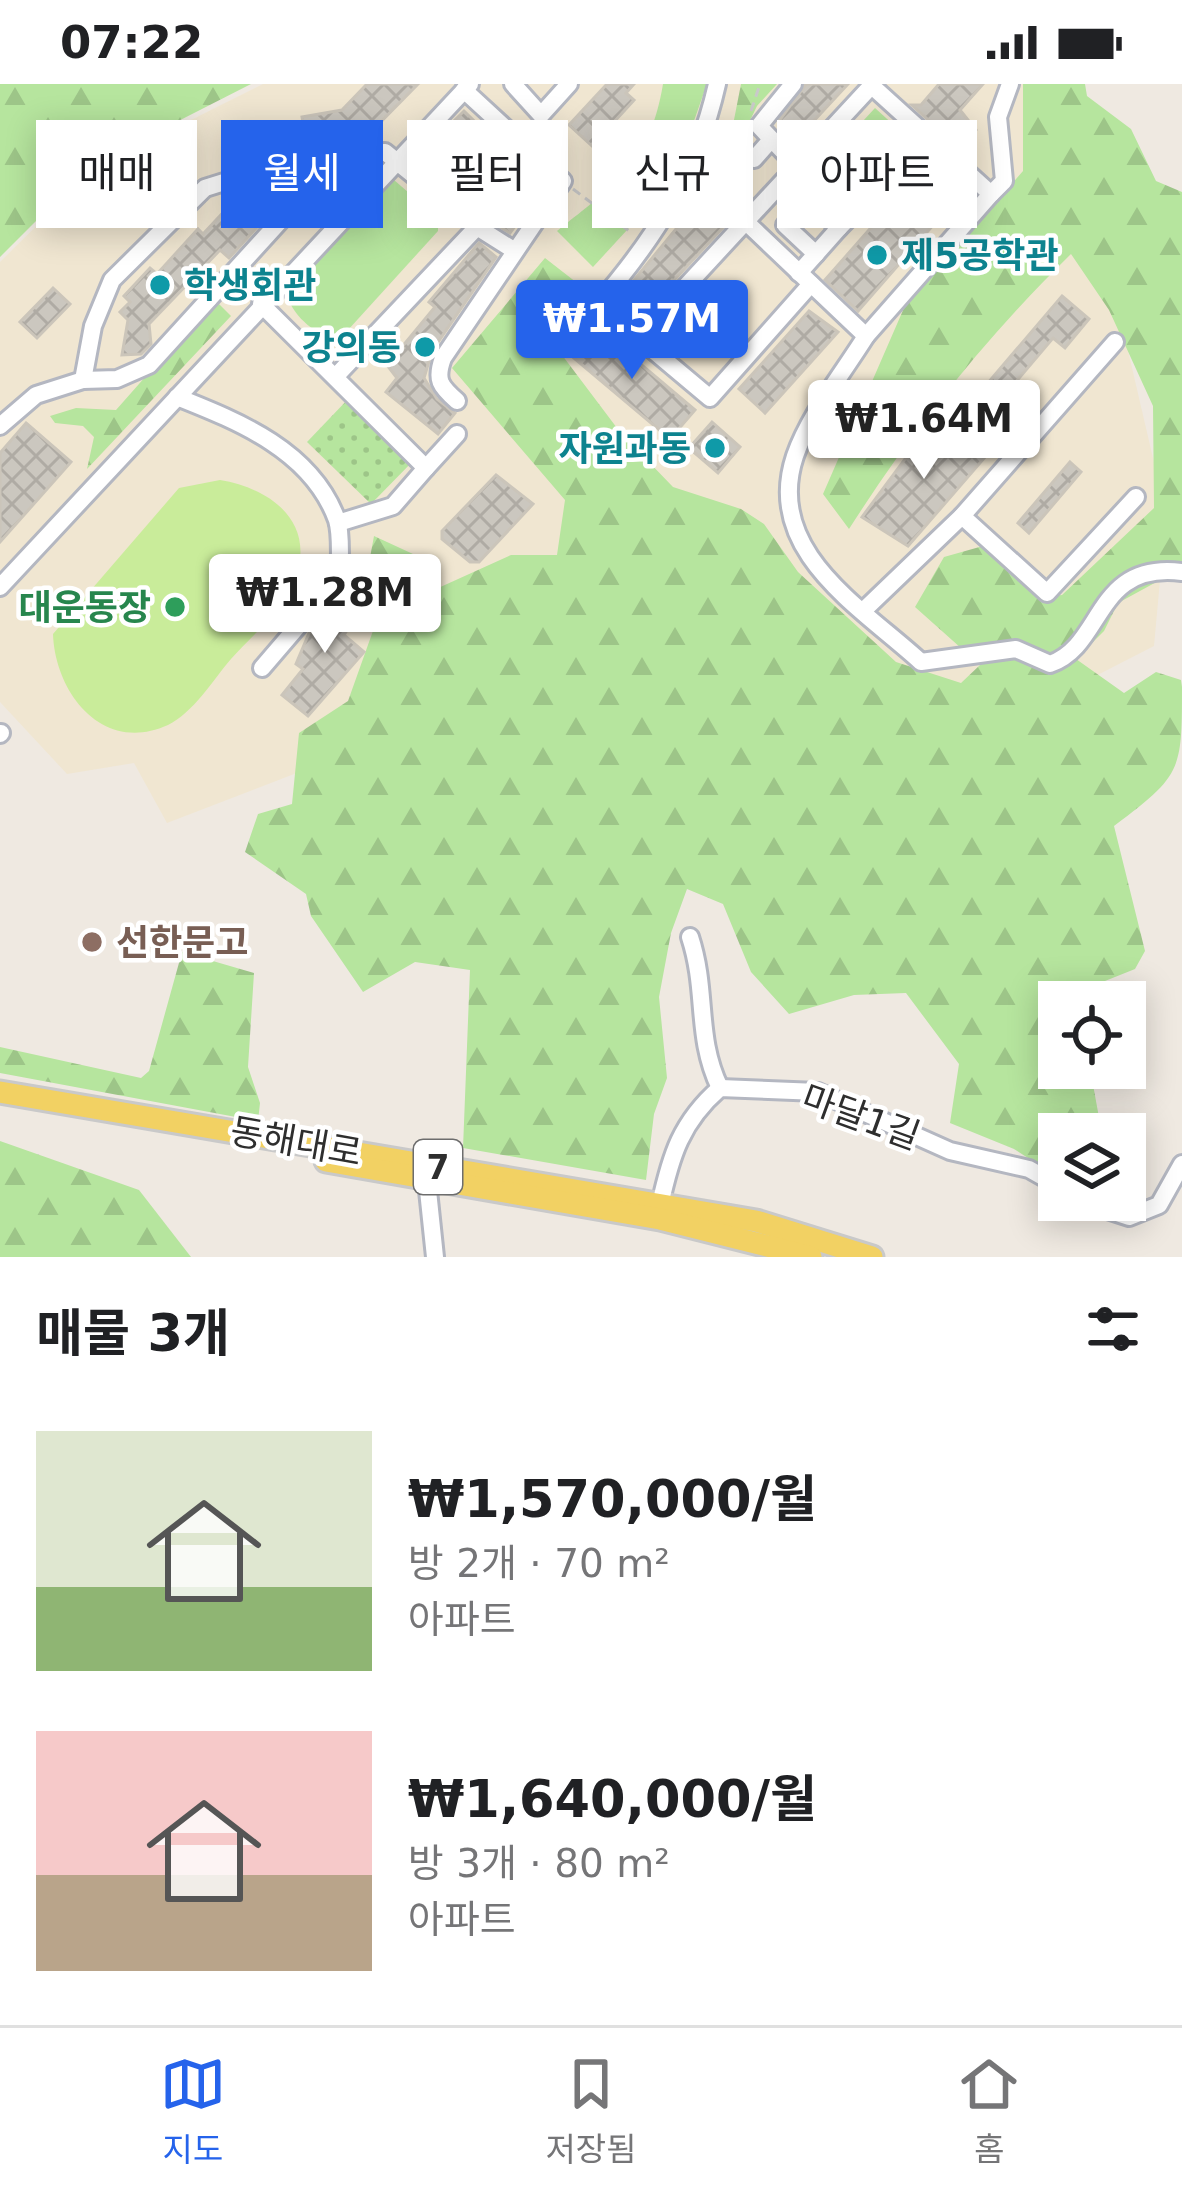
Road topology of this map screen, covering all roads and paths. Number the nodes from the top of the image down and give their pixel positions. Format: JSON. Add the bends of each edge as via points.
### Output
{"nodes":[{"id":1,"x":513,"y":84,"type":"edge"},
{"id":2,"x":569,"y":84,"type":"edge"},
{"id":3,"x":717,"y":84,"type":"edge"},
{"id":4,"x":793,"y":84,"type":"edge"},
{"id":5,"x":1010,"y":84,"type":"edge"},
{"id":6,"x":873,"y":85,"type":"edge"},
{"id":7,"x":466,"y":86,"type":"edge"},
{"id":8,"x":500,"y":120,"type":"edge"},
{"id":9,"x":706,"y":120,"type":"edge"},
{"id":10,"x":839,"y":120,"type":"edge"},
{"id":11,"x":910,"y":120,"type":"edge"},
{"id":12,"x":770,"y":142,"type":"junction"},
{"id":13,"x":777,"y":148,"type":"edge"},
{"id":14,"x":383,"y":154,"type":"edge"},
{"id":15,"x":398,"y":158,"type":"junction"},
{"id":16,"x":754,"y":159,"type":"dead end"},
{"id":17,"x":407,"y":166,"type":"edge"},
{"id":18,"x":221,"y":181,"type":"edge"},
{"id":19,"x":977,"y":181,"type":"edge"},
{"id":20,"x":568,"y":185,"type":"edge"},
{"id":21,"x":777,"y":185,"type":"edge"},
{"id":22,"x":991,"y":194,"type":"junction"},
{"id":23,"x":753,"y":210,"type":"edge"},
{"id":24,"x":274,"y":228,"type":"edge"},
{"id":25,"x":476,"y":228,"type":"edge"},
{"id":26,"x":479,"y":228,"type":"edge"},
{"id":27,"x":530,"y":228,"type":"edge"},
{"id":28,"x":659,"y":228,"type":"edge"},
{"id":29,"x":737,"y":228,"type":"edge"},
{"id":30,"x":752,"y":228,"type":"edge"},
{"id":31,"x":788,"y":228,"type":"edge"},
{"id":32,"x":839,"y":228,"type":"edge"},
{"id":33,"x":649,"y":246,"type":"junction"},
{"id":34,"x":515,"y":251,"type":"junction"},
{"id":35,"x":816,"y":254,"type":"junction"},
{"id":36,"x":805,"y":278,"type":"junction"},
{"id":37,"x":261,"y":304,"type":"junction"},
{"id":38,"x":866,"y":335,"type":"junction"},
{"id":39,"x":638,"y":338,"type":"junction"},
{"id":40,"x":1114,"y":342,"type":"dead end"},
{"id":41,"x":338,"y":375,"type":"junction"},
{"id":42,"x":83,"y":380,"type":"junction"},
{"id":43,"x":177,"y":397,"type":"junction"},
{"id":44,"x":457,"y":400,"type":"dead end"},
{"id":45,"x":945,"y":406,"type":"dead end"},
{"id":46,"x":0,"y":426,"type":"edge"},
{"id":47,"x":457,"y":434,"type":"dead end"},
{"id":48,"x":1008,"y":461,"type":"junction"},
{"id":49,"x":426,"y":468,"type":"junction"},
{"id":50,"x":1136,"y":497,"type":"dead end"},
{"id":51,"x":962,"y":516,"type":"junction"},
{"id":52,"x":338,"y":523,"type":"junction"},
{"id":53,"x":1182,"y":572,"type":"edge"},
{"id":54,"x":0,"y":587,"type":"edge"},
{"id":55,"x":864,"y":610,"type":"junction"},
{"id":56,"x":262,"y":668,"type":"dead end"},
{"id":57,"x":690,"y":938,"type":"dead end"},
{"id":58,"x":719,"y":1088,"type":"junction"},
{"id":59,"x":2,"y":1103,"type":"edge"},
{"id":60,"x":1182,"y":1164,"type":"edge"},
{"id":61,"x":1038,"y":1174,"type":"edge"},
{"id":62,"x":428,"y":1181,"type":"junction"},
{"id":63,"x":660,"y":1205,"type":"junction"},
{"id":64,"x":1146,"y":1210,"type":"edge"},
{"id":65,"x":435,"y":1257,"type":"edge"},
{"id":66,"x":811,"y":1257,"type":"edge"},
{"id":67,"x":872,"y":1257,"type":"edge"}],
"edges":[{"from":1,"to":2,"type":"street","via":[[541,115]]},
{"from":3,"to":9,"type":"street"},
{"from":4,"to":12,"type":"street","via":[[761,120]]},
{"from":5,"to":22,"type":"street","via":[[998,117],[1004,181]]},
{"from":6,"to":10,"type":"street"},
{"from":6,"to":11,"type":"street"},
{"from":7,"to":8,"type":"street"},
{"from":7,"to":15,"type":"street"},
{"from":12,"to":13,"type":"street"},
{"from":12,"to":16,"type":"street"},
{"from":14,"to":15,"type":"street"},
{"from":15,"to":17,"type":"street"},
{"from":15,"to":37,"type":"street"},
{"from":18,"to":42,"type":"street","via":[[188,201],[100,299]]},
{"from":19,"to":22,"type":"street"},
{"from":20,"to":33,"type":"path"},
{"from":21,"to":23,"type":"street"},
{"from":22,"to":38,"type":"street"},
{"from":24,"to":42,"type":"street","via":[[149,365],[117,379]]},
{"from":25,"to":41,"type":"street"},
{"from":26,"to":34,"type":"street"},
{"from":27,"to":34,"type":"street"},
{"from":28,"to":33,"type":"street"},
{"from":29,"to":39,"type":"street"},
{"from":30,"to":36,"type":"street"},
{"from":31,"to":35,"type":"street"},
{"from":32,"to":35,"type":"street"},
{"from":33,"to":39,"type":"street","via":[[598,304]]},
{"from":34,"to":44,"type":"street","via":[[436,374]]},
{"from":35,"to":36,"type":"street"},
{"from":36,"to":38,"type":"street"},
{"from":36,"to":39,"type":"street","via":[[710,398]]},
{"from":37,"to":41,"type":"street"},
{"from":37,"to":43,"type":"street"},
{"from":38,"to":55,"type":"street","via":[[796,453],[789,480],[791,529],[816,568]]},
{"from":40,"to":48,"type":"street"},
{"from":41,"to":49,"type":"street"},
{"from":42,"to":46,"type":"street","via":[[36,395]]},
{"from":43,"to":52,"type":"street","via":[[278,445],[314,480]]},
{"from":43,"to":54,"type":"street"},
{"from":45,"to":48,"type":"path"},
{"from":47,"to":49,"type":"street"},
{"from":48,"to":51,"type":"street"},
{"from":49,"to":52,"type":"street","via":[[392,506]]},
{"from":50,"to":51,"type":"street","via":[[1047,593]]},
{"from":51,"to":55,"type":"street"},
{"from":52,"to":56,"type":"street","via":[[340,577]]},
{"from":53,"to":55,"type":"street","via":[[1112,590],[1070,658],[1050,664],[1016,649],[922,662]]},
{"from":57,"to":58,"type":"street","via":[[703,975],[704,1054]]},
{"from":58,"to":61,"type":"street","name":"마달1길","via":[[818,1092],[950,1151]]},
{"from":58,"to":63,"type":"street","via":[[672,1148]]},
{"from":59,"to":62,"type":"main road","name":"동해대로","number":"7"},
{"from":59,"to":63,"type":"main road","name":"동해대로","number":"7"},
{"from":60,"to":64,"type":"street","via":[[1159,1205]]},
{"from":62,"to":65,"type":"street"},
{"from":62,"to":66,"type":"main road","name":"동해대로","number":"7","via":[[682,1224]]},
{"from":63,"to":67,"type":"main road","name":"동해대로","number":"7","via":[[757,1221]]}]}
